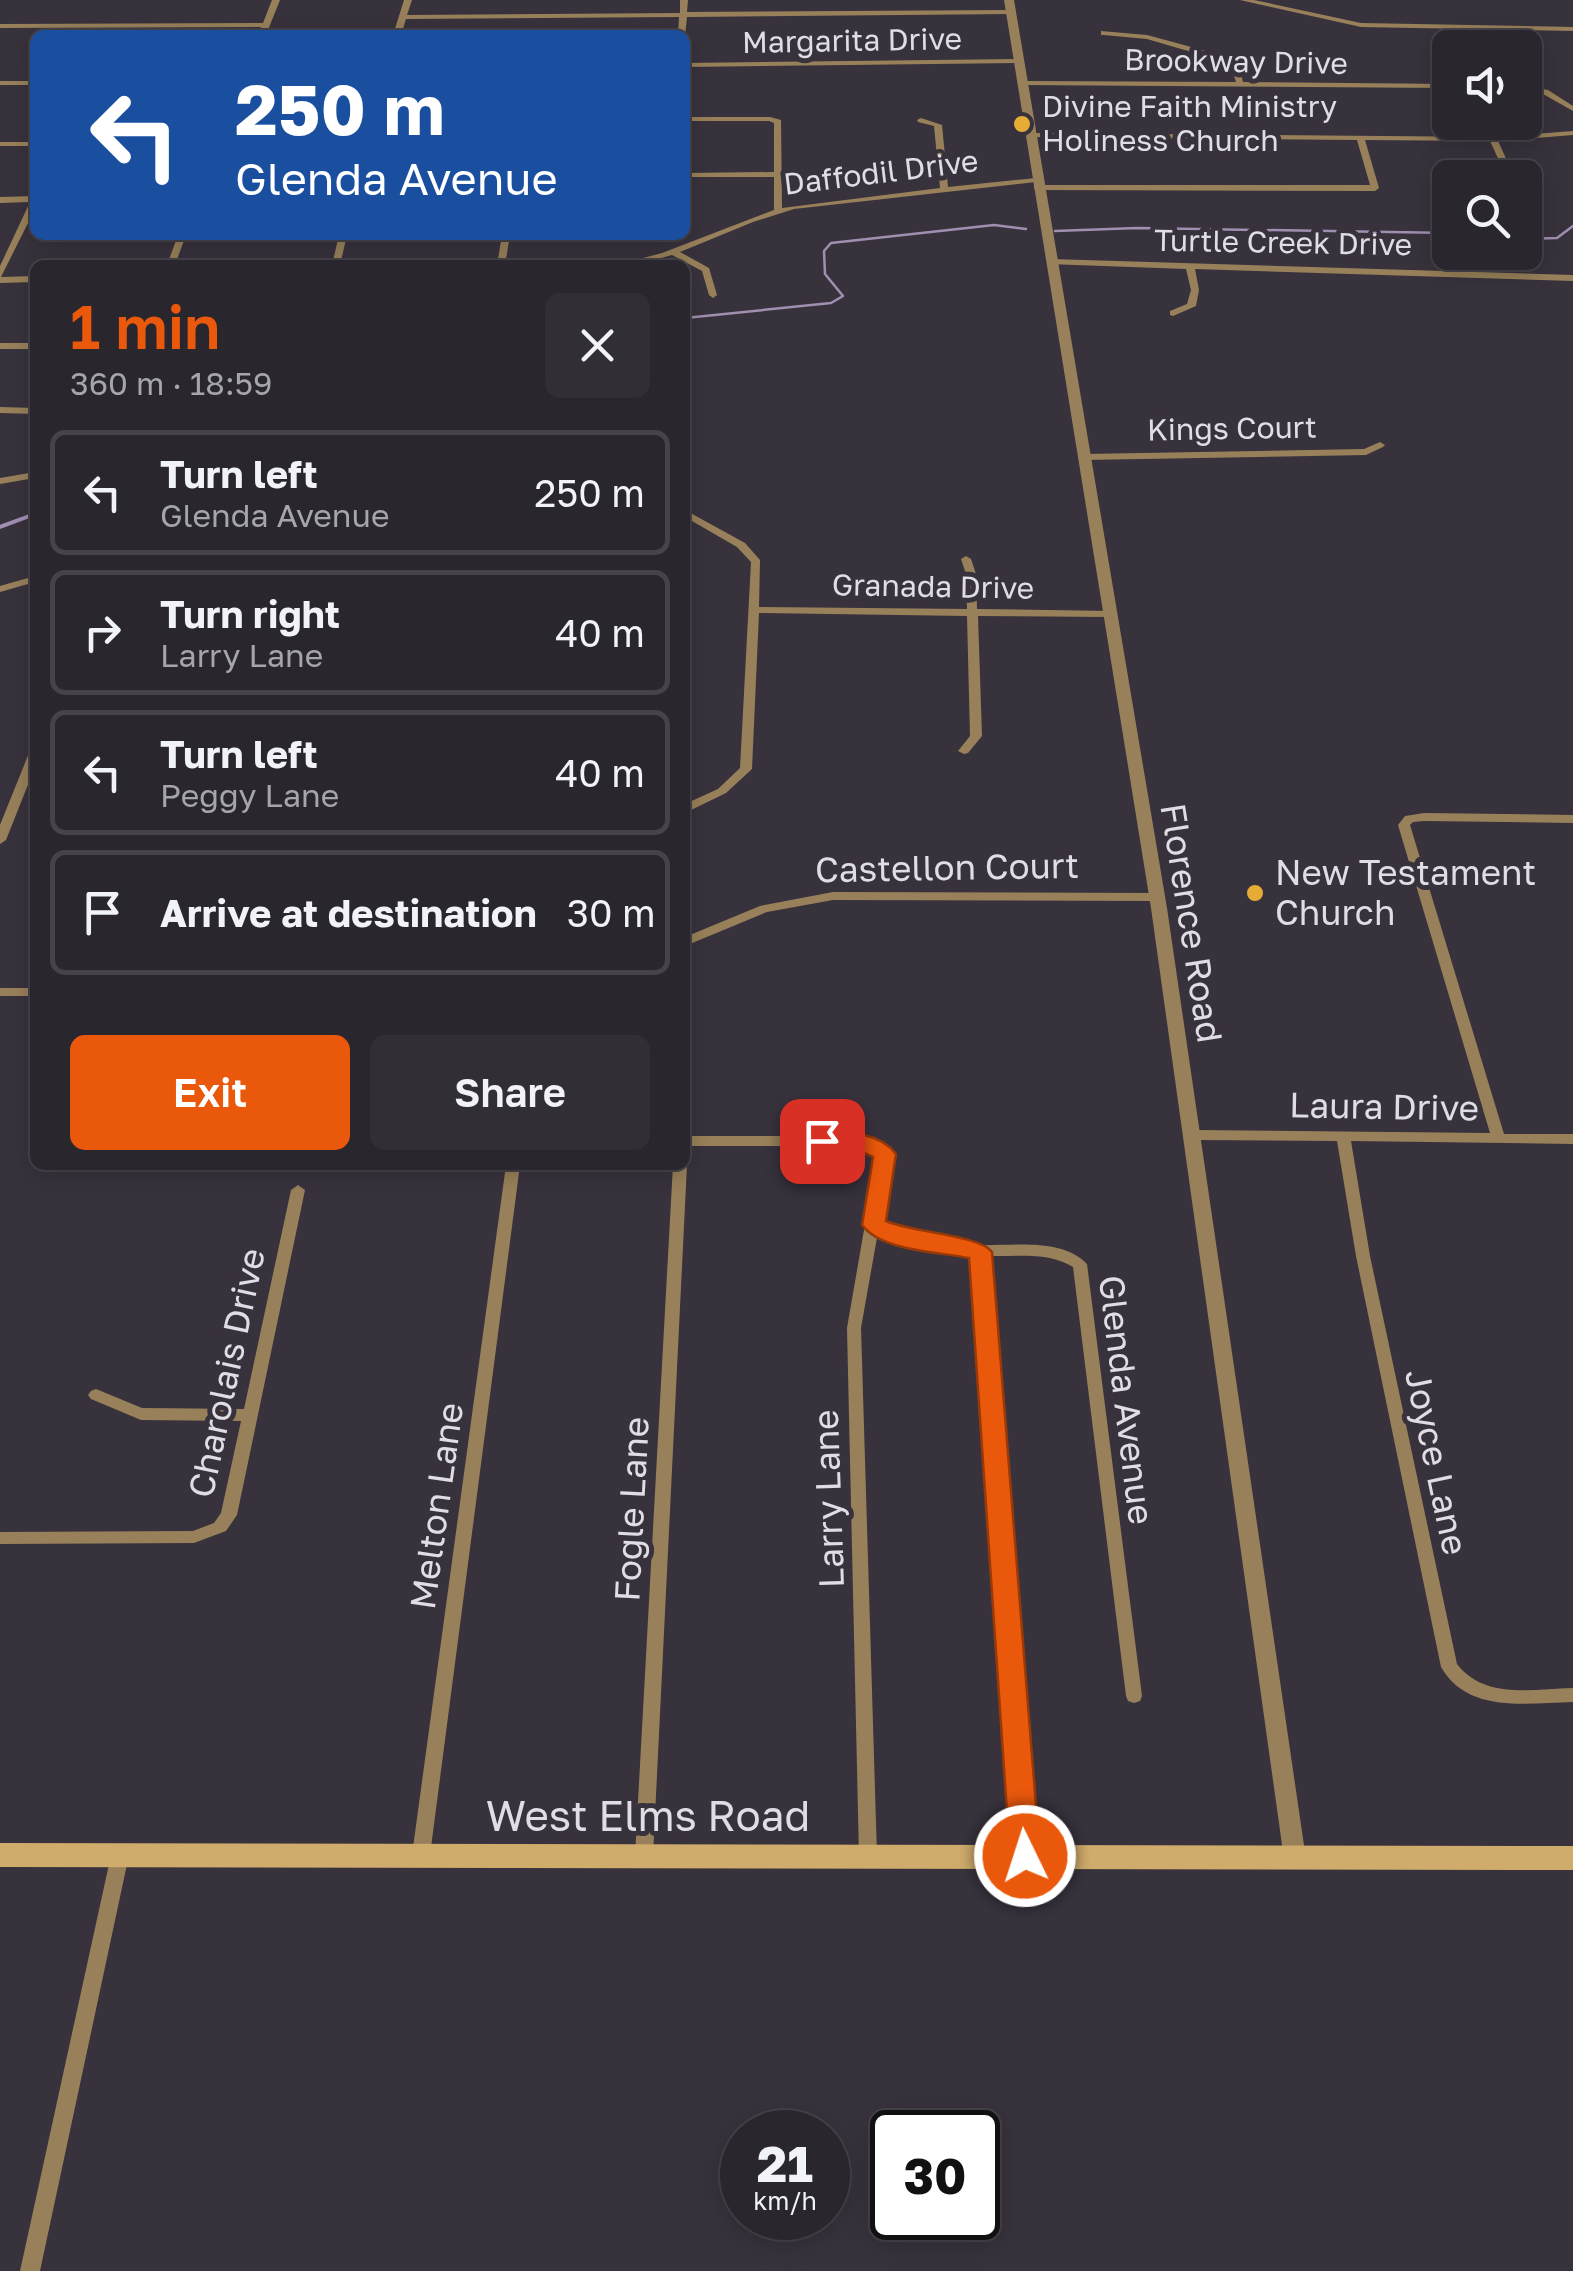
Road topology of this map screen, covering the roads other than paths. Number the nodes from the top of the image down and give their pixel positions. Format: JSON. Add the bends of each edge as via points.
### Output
{"nodes":[{"id":1,"x":276,"y":0,"type":"edge"},
{"id":2,"x":408,"y":0,"type":"edge"},
{"id":3,"x":547,"y":0,"type":"edge"},
{"id":4,"x":684,"y":0,"type":"edge"},
{"id":5,"x":810,"y":0,"type":"edge"},
{"id":6,"x":935,"y":0,"type":"edge"},
{"id":7,"x":1244,"y":0,"type":"edge"},
{"id":8,"x":1010,"y":6,"type":"edge"},
{"id":9,"x":936,"y":12,"type":"junction"},
{"id":10,"x":810,"y":13,"type":"junction"},
{"id":11,"x":683,"y":14,"type":"junction"},
{"id":12,"x":544,"y":16,"type":"junction"},
{"id":13,"x":403,"y":17,"type":"junction"},
{"id":14,"x":266,"y":25,"type":"junction"},
{"id":15,"x":0,"y":26,"type":"edge"},
{"id":16,"x":1573,"y":28,"type":"edge"},
{"id":17,"x":264,"y":30,"type":"edge"},
{"id":18,"x":399,"y":30,"type":"edge"},
{"id":19,"x":682,"y":30,"type":"edge"},
{"id":20,"x":1104,"y":33,"type":"dead end"},
{"id":21,"x":1018,"y":62,"type":"junction"},
{"id":22,"x":690,"y":65,"type":"edge"},
{"id":23,"x":0,"y":83,"type":"edge"},
{"id":24,"x":30,"y":83,"type":"edge"},
{"id":25,"x":1022,"y":83,"type":"junction"},
{"id":26,"x":1240,"y":84,"type":"junction"},
{"id":27,"x":1432,"y":86,"type":"edge"},
{"id":28,"x":1542,"y":91,"type":"edge"},
{"id":29,"x":1573,"y":109,"type":"edge"},
{"id":30,"x":690,"y":119,"type":"edge"},
{"id":31,"x":920,"y":120,"type":"dead end"},
{"id":32,"x":1573,"y":132,"type":"edge"},
{"id":33,"x":1030,"y":135,"type":"junction"},
{"id":34,"x":1542,"y":135,"type":"edge"},
{"id":35,"x":1360,"y":138,"type":"junction"},
{"id":36,"x":1432,"y":139,"type":"edge"},
{"id":37,"x":0,"y":144,"type":"edge"},
{"id":38,"x":30,"y":144,"type":"edge"},
{"id":39,"x":778,"y":174,"type":"junction"},
{"id":40,"x":690,"y":175,"type":"edge"},
{"id":41,"x":1037,"y":183,"type":"junction"},
{"id":42,"x":944,"y":190,"type":"junction"},
{"id":43,"x":0,"y":200,"type":"edge"},
{"id":44,"x":30,"y":200,"type":"edge"},
{"id":45,"x":778,"y":210,"type":"junction"},
{"id":46,"x":30,"y":211,"type":"edge"},
{"id":47,"x":674,"y":252,"type":"junction"},
{"id":48,"x":641,"y":260,"type":"edge"},
{"id":49,"x":688,"y":260,"type":"edge"},
{"id":50,"x":690,"y":261,"type":"edge"},
{"id":51,"x":1051,"y":262,"type":"junction"},
{"id":52,"x":1190,"y":266,"type":"junction"},
{"id":53,"x":0,"y":278,"type":"edge"},
{"id":54,"x":30,"y":278,"type":"edge"},
{"id":55,"x":1568,"y":278,"type":"edge"},
{"id":56,"x":1573,"y":295,"type":"edge"},
{"id":57,"x":714,"y":296,"type":"dead end"},
{"id":58,"x":1173,"y":312,"type":"dead end"},
{"id":59,"x":0,"y":346,"type":"edge"},
{"id":60,"x":30,"y":346,"type":"edge"},
{"id":61,"x":0,"y":410,"type":"edge"},
{"id":62,"x":30,"y":410,"type":"edge"},
{"id":63,"x":1380,"y":445,"type":"dead end"},
{"id":64,"x":1084,"y":457,"type":"junction"},
{"id":65,"x":30,"y":476,"type":"edge"},
{"id":66,"x":0,"y":481,"type":"edge"},
{"id":67,"x":690,"y":516,"type":"edge"},
{"id":68,"x":966,"y":559,"type":"dead end"},
{"id":69,"x":30,"y":580,"type":"edge"},
{"id":70,"x":0,"y":589,"type":"edge"},
{"id":71,"x":754,"y":610,"type":"junction"},
{"id":72,"x":970,"y":613,"type":"junction"},
{"id":73,"x":1111,"y":614,"type":"junction"},
{"id":74,"x":964,"y":751,"type":"dead end"},
{"id":75,"x":30,"y":765,"type":"edge"},
{"id":76,"x":690,"y":806,"type":"edge"},
{"id":77,"x":1573,"y":819,"type":"edge"},
{"id":78,"x":0,"y":840,"type":"edge"},
{"id":79,"x":1157,"y":897,"type":"junction"},
{"id":80,"x":690,"y":940,"type":"edge"},
{"id":81,"x":0,"y":992,"type":"edge"},
{"id":82,"x":30,"y":992,"type":"edge"},
{"id":83,"x":1194,"y":1134,"type":"junction"},
{"id":84,"x":1342,"y":1137,"type":"junction"},
{"id":85,"x":1498,"y":1138,"type":"junction"},
{"id":86,"x":1573,"y":1139,"type":"edge"},
{"id":87,"x":690,"y":1141,"type":"edge"},
{"id":88,"x":511,"y":1170,"type":"edge"},
{"id":89,"x":680,"y":1170,"type":"edge"},
{"id":90,"x":298,"y":1190,"type":"dead end"},
{"id":91,"x":874,"y":1225,"type":"junction"},
{"id":92,"x":980,"y":1252,"type":"junction"},
{"id":93,"x":96,"y":1396,"type":"dead end"},
{"id":94,"x":249,"y":1415,"type":"junction"},
{"id":95,"x":0,"y":1538,"type":"edge"},
{"id":96,"x":1134,"y":1696,"type":"dead end"},
{"id":97,"x":1573,"y":1697,"type":"edge"},
{"id":98,"x":120,"y":1854,"type":"junction"},
{"id":99,"x":0,"y":1855,"type":"edge"},
{"id":100,"x":422,"y":1855,"type":"junction"},
{"id":101,"x":644,"y":1856,"type":"junction"},
{"id":102,"x":868,"y":1856,"type":"junction"},
{"id":103,"x":1025,"y":1856,"type":"junction"},
{"id":104,"x":1573,"y":1858,"type":"edge"},
{"id":105,"x":1295,"y":1859,"type":"junction"},
{"id":106,"x":30,"y":2271,"type":"edge"}],
"edges":[{"from":1,"to":14,"type":"street"},
{"from":2,"to":13,"type":"street"},
{"from":3,"to":12,"type":"street"},
{"from":4,"to":11,"type":"street"},
{"from":5,"to":10,"type":"street"},
{"from":6,"to":9,"type":"street"},
{"from":7,"to":16,"type":"street","via":[[1361,25]]},
{"from":8,"to":9,"type":"street"},
{"from":8,"to":21,"type":"street","name":"Florence Road"},
{"from":9,"to":10,"type":"street"},
{"from":10,"to":11,"type":"street"},
{"from":11,"to":12,"type":"street"},
{"from":11,"to":19,"type":"street"},
{"from":12,"to":13,"type":"street"},
{"from":13,"to":18,"type":"street"},
{"from":14,"to":15,"type":"street"},
{"from":14,"to":17,"type":"street"},
{"from":20,"to":26,"type":"street","via":[[1148,37],[1225,59]]},
{"from":21,"to":22,"type":"street","name":"Margarita Drive"},
{"from":21,"to":25,"type":"street","name":"Florence Road"},
{"from":23,"to":24,"type":"street"},
{"from":25,"to":26,"type":"street","name":"Brookway Drive"},
{"from":25,"to":33,"type":"street","name":"Florence Road"},
{"from":26,"to":27,"type":"street","name":"Brookway Drive"},
{"from":28,"to":29,"type":"street"},
{"from":30,"to":39,"type":"street","via":[[774,119],[780,123]]},
{"from":31,"to":42,"type":"street","via":[[938,125]]},
{"from":32,"to":34,"type":"street"},
{"from":33,"to":35,"type":"street"},
{"from":33,"to":41,"type":"street","name":"Florence Road"},
{"from":35,"to":36,"type":"street"},
{"from":35,"to":41,"type":"street","name":"Daffodil Drive","via":[[1375,188]]},
{"from":37,"to":38,"type":"street"},
{"from":39,"to":40,"type":"street"},
{"from":39,"to":45,"type":"street"},
{"from":41,"to":42,"type":"street","name":"Daffodil Drive"},
{"from":41,"to":51,"type":"street","name":"Florence Road"},
{"from":42,"to":45,"type":"street","name":"Daffodil Drive"},
{"from":43,"to":44,"type":"street"},
{"from":45,"to":47,"type":"street","name":"Daffodil Drive"},
{"from":46,"to":53,"type":"street"},
{"from":47,"to":48,"type":"street","name":"Daffodil Drive"},
{"from":47,"to":49,"type":"street"},
{"from":50,"to":57,"type":"street","via":[[706,270]]},
{"from":51,"to":52,"type":"street","name":"Turtle Creek Drive"},
{"from":51,"to":64,"type":"street","name":"Florence Road"},
{"from":52,"to":55,"type":"street","name":"Turtle Creek Drive"},
{"from":52,"to":58,"type":"street","via":[[1191,306]]},
{"from":53,"to":54,"type":"street"},
{"from":55,"to":56,"type":"street"},
{"from":59,"to":60,"type":"street"},
{"from":61,"to":62,"type":"street"},
{"from":63,"to":64,"type":"street","name":"Kings Court","via":[[1366,452]]},
{"from":64,"to":73,"type":"street","name":"Florence Road"},
{"from":65,"to":66,"type":"street"},
{"from":67,"to":71,"type":"street","via":[[750,552],[756,562]]},
{"from":68,"to":72,"type":"street"},
{"from":69,"to":70,"type":"street"},
{"from":71,"to":72,"type":"street","name":"Granada Drive"},
{"from":71,"to":76,"type":"street","via":[[746,769],[722,791]]},
{"from":72,"to":73,"type":"street","name":"Granada Drive"},
{"from":72,"to":74,"type":"street","via":[[976,736]]},
{"from":73,"to":79,"type":"street","name":"Florence Road"},
{"from":75,"to":78,"type":"street"},
{"from":77,"to":85,"type":"street","via":[[1409,819],[1404,826]]},
{"from":79,"to":80,"type":"street","name":"Castellon Court","via":[[834,896],[764,909]]},
{"from":79,"to":83,"type":"street","name":"Florence Road"},
{"from":81,"to":82,"type":"street"},
{"from":83,"to":84,"type":"street","name":"Laura Drive"},
{"from":83,"to":105,"type":"street","name":"Florence Road"},
{"from":84,"to":85,"type":"street","name":"Laura Drive"},
{"from":84,"to":97,"type":"street","name":"Joyce Lane","via":[[1449,1667],[1456,1680],[1481,1694]]},
{"from":85,"to":86,"type":"street","name":"Laura Drive"},
{"from":87,"to":91,"type":"street","name":"Larry Lane","via":[[856,1141],[876,1147],[884,1154]]},
{"from":88,"to":100,"type":"street","name":"Melton Lane"},
{"from":89,"to":101,"type":"street","name":"Fogle Lane"},
{"from":90,"to":94,"type":"street","name":"Charolais Drive"},
{"from":91,"to":92,"type":"street","name":"Glenda Avenue"},
{"from":91,"to":102,"type":"street","name":"Larry Lane","via":[[854,1328]]},
{"from":92,"to":96,"type":"street","name":"Glenda Avenue","via":[[1065,1252],[1080,1264]]},
{"from":92,"to":103,"type":"street"},
{"from":93,"to":94,"type":"street","via":[[140,1414]]},
{"from":94,"to":95,"type":"street","name":"Charolais Drive","via":[[229,1516],[208,1534]]},
{"from":98,"to":99,"type":"main road","name":"West Elms Road"},
{"from":98,"to":100,"type":"main road","name":"West Elms Road"},
{"from":98,"to":106,"type":"street"},
{"from":100,"to":101,"type":"main road","name":"West Elms Road"},
{"from":101,"to":102,"type":"main road","name":"West Elms Road"},
{"from":102,"to":103,"type":"main road","name":"West Elms Road"},
{"from":103,"to":105,"type":"main road","name":"West Elms Road"},
{"from":104,"to":105,"type":"main road","name":"West Elms Road"}]}
